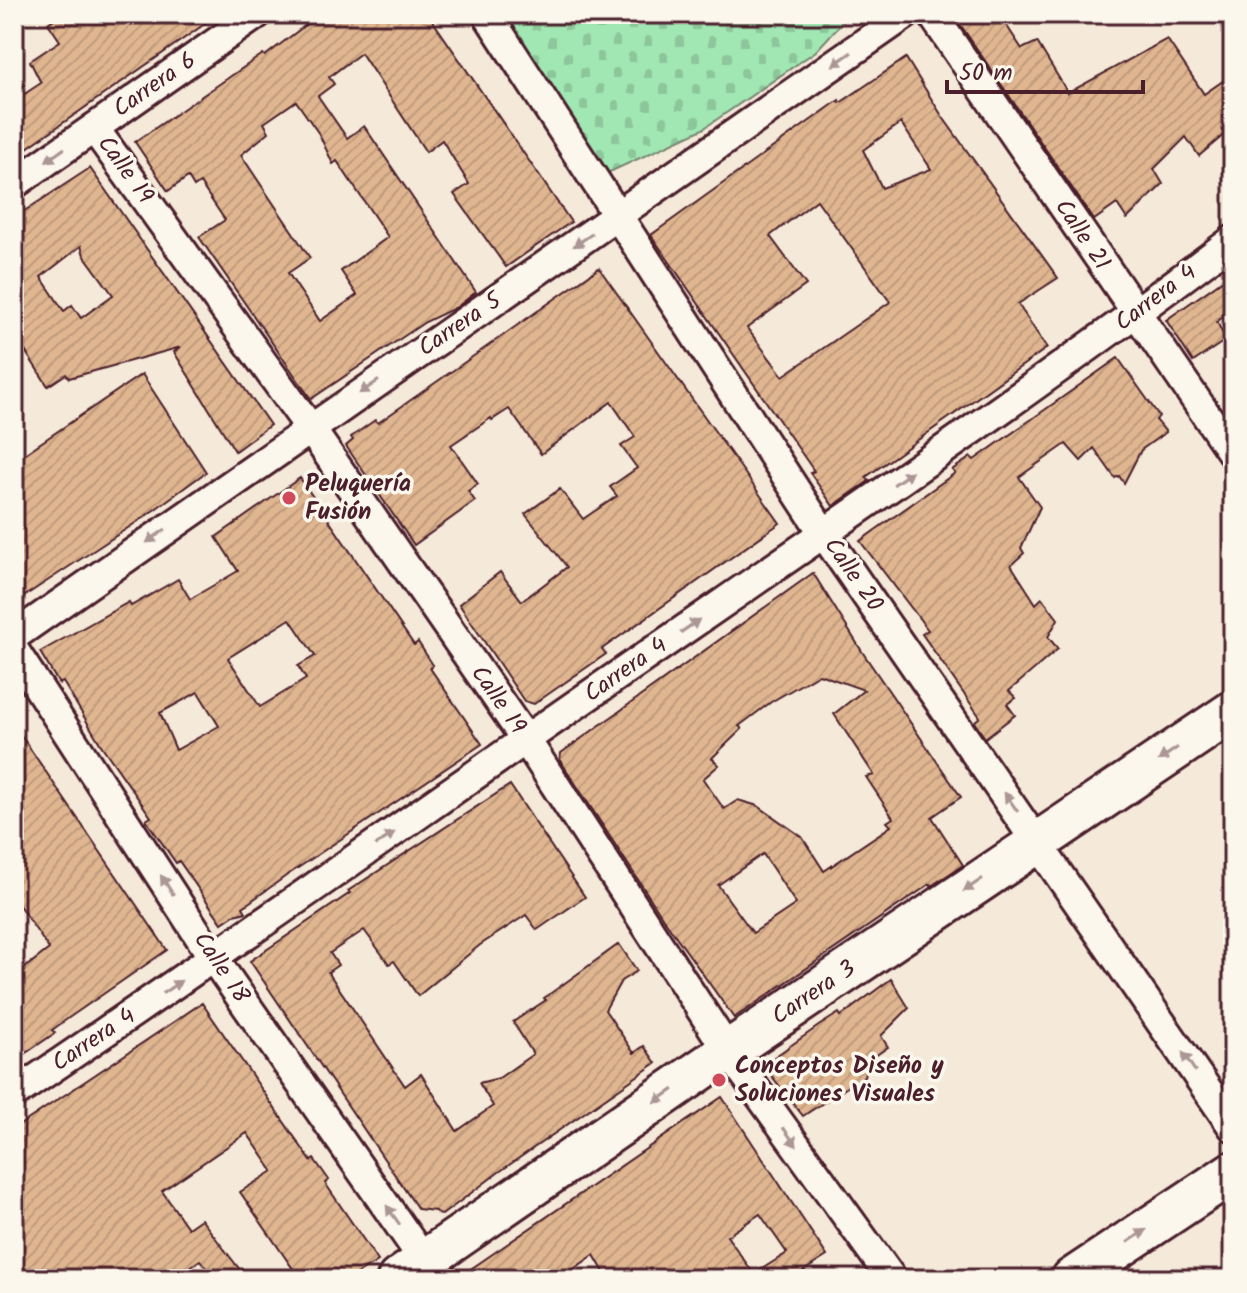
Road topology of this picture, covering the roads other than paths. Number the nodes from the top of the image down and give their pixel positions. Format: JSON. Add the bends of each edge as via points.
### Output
{"nodes":[{"id":1,"x":257,"y":14,"type":"edge"},
{"id":2,"x":487,"y":14,"type":"edge"},
{"id":3,"x":906,"y":14,"type":"edge"},
{"id":4,"x":932,"y":14,"type":"edge"},
{"id":5,"x":94,"y":128,"type":"junction"},
{"id":6,"x":14,"y":184,"type":"edge"},
{"id":7,"x":618,"y":216,"type":"junction"},
{"id":8,"x":1233,"y":240,"type":"edge"},
{"id":9,"x":1136,"y":314,"type":"junction"},
{"id":10,"x":310,"y":428,"type":"junction"},
{"id":11,"x":1233,"y":454,"type":"edge"},
{"id":12,"x":824,"y":534,"type":"junction"},
{"id":13,"x":14,"y":636,"type":"edge"},
{"id":14,"x":14,"y":650,"type":"edge"},
{"id":15,"x":1233,"y":711,"type":"edge"},
{"id":16,"x":526,"y":740,"type":"junction"},
{"id":17,"x":1038,"y":841,"type":"junction"},
{"id":18,"x":214,"y":959,"type":"junction"},
{"id":19,"x":728,"y":1051,"type":"junction"},
{"id":20,"x":14,"y":1094,"type":"edge"},
{"id":21,"x":1233,"y":1127,"type":"edge"},
{"id":22,"x":1233,"y":1172,"type":"edge"},
{"id":23,"x":420,"y":1273,"type":"edge"},
{"id":24,"x":892,"y":1279,"type":"edge"},
{"id":25,"x":1072,"y":1279,"type":"edge"}],
"edges":[{"from":1,"to":5,"type":"street","name":"Carrera 6"},
{"from":2,"to":7,"type":"street","name":"Calle 20"},
{"from":3,"to":7,"type":"street","name":"Carrera 5","one_way":true},
{"from":4,"to":9,"type":"street","name":"Calle 21"},
{"from":5,"to":6,"type":"street","name":"Carrera 6","one_way":true},
{"from":5,"to":10,"type":"street","name":"Calle 19"},
{"from":7,"to":10,"type":"street","name":"Carrera 5","one_way":true},
{"from":7,"to":12,"type":"street","name":"Calle 20"},
{"from":8,"to":9,"type":"street","name":"Carrera 4"},
{"from":9,"to":11,"type":"street","name":"Calle 21"},
{"from":12,"to":9,"type":"street","name":"Carrera 4","one_way":true},
{"from":10,"to":13,"type":"street","name":"Carrera 5","one_way":true},
{"from":10,"to":16,"type":"street","name":"Calle 19"},
{"from":16,"to":12,"type":"street","name":"Carrera 4","one_way":true},
{"from":17,"to":12,"type":"street","name":"Calle 20","one_way":true},
{"from":18,"to":14,"type":"street","name":"Calle 18","one_way":true},
{"from":15,"to":17,"type":"main road","name":"Carrera 3","one_way":true},
{"from":18,"to":16,"type":"street","name":"Carrera 4","one_way":true},
{"from":16,"to":19,"type":"street","name":"Calle 19"},
{"from":17,"to":19,"type":"main road","name":"Carrera 3","one_way":true},
{"from":21,"to":17,"type":"street","name":"Calle 20","one_way":true},
{"from":20,"to":18,"type":"street","name":"Carrera 4","one_way":true},
{"from":23,"to":18,"type":"street","name":"Calle 18","one_way":true},
{"from":19,"to":23,"type":"main road","name":"Carrera 3","one_way":true},
{"from":19,"to":24,"type":"street","name":"Calle 19","one_way":true},
{"from":25,"to":22,"type":"main road","one_way":true}]}
